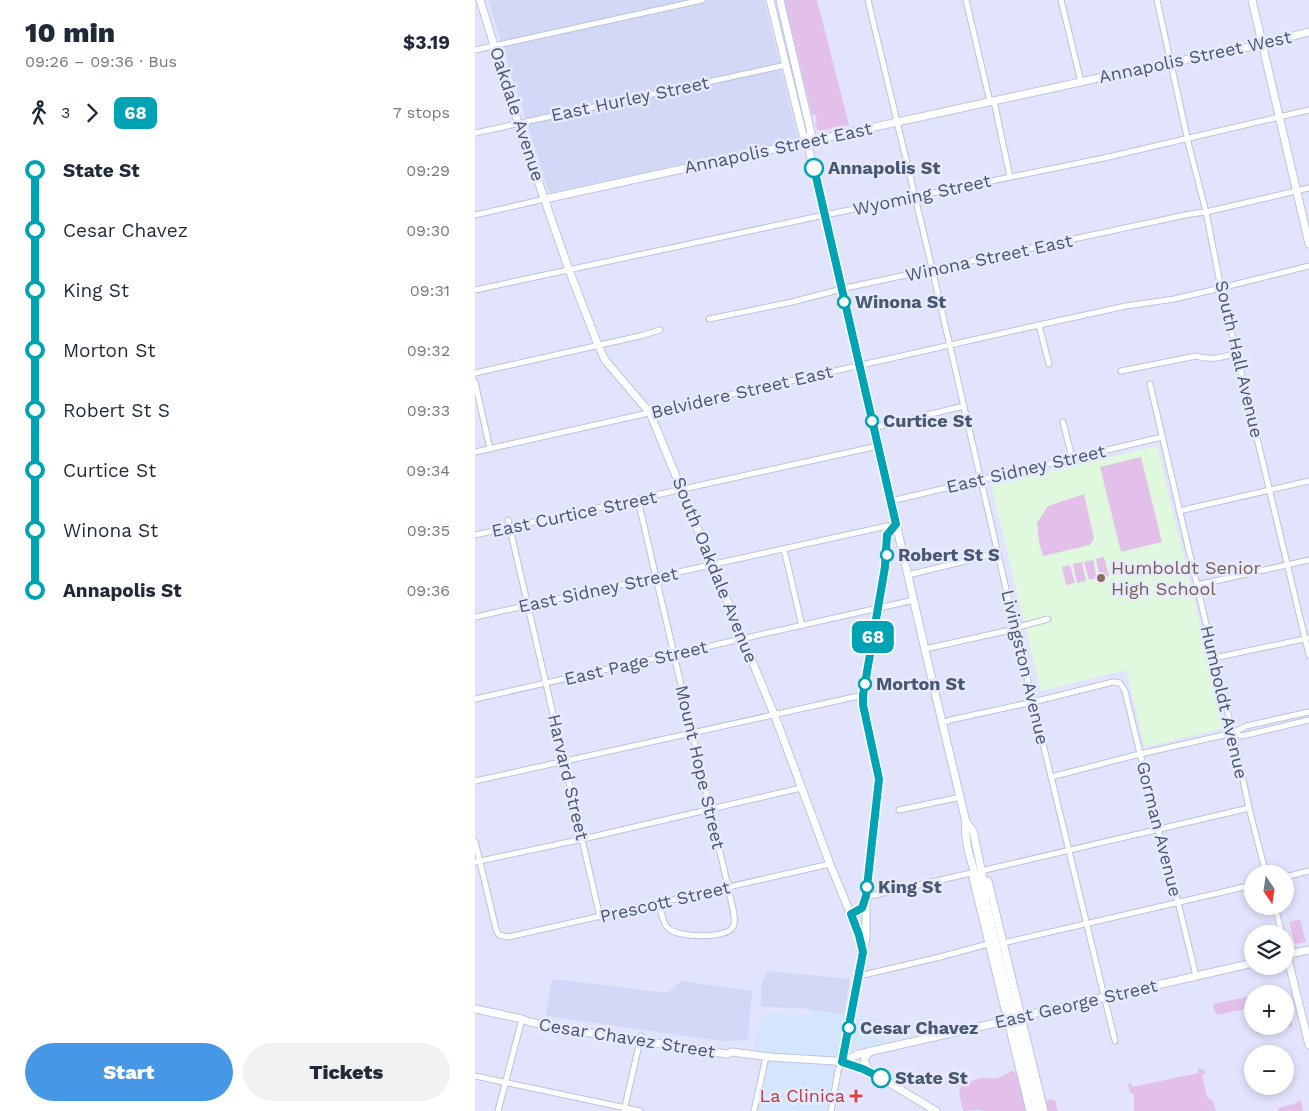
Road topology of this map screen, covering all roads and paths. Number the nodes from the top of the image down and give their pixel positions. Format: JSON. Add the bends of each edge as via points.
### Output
{"nodes":[{"id":1,"x":480,"y":0,"type":"edge"},
{"id":2,"x":702,"y":0,"type":"edge"},
{"id":3,"x":770,"y":0,"type":"edge"},
{"id":4,"x":780,"y":0,"type":"edge"},
{"id":5,"x":868,"y":0,"type":"edge"},
{"id":6,"x":966,"y":0,"type":"edge"},
{"id":7,"x":1061,"y":0,"type":"edge"},
{"id":8,"x":1157,"y":0,"type":"edge"},
{"id":9,"x":1252,"y":0,"type":"edge"},
{"id":10,"x":1309,"y":32,"type":"edge"},
{"id":11,"x":1263,"y":44,"type":"junction"},
{"id":12,"x":494,"y":46,"type":"junction"},
{"id":13,"x":475,"y":50,"type":"edge"},
{"id":14,"x":1171,"y":63,"type":"junction"},
{"id":15,"x":786,"y":65,"type":"junction"},
{"id":16,"x":1081,"y":82,"type":"junction"},
{"id":17,"x":992,"y":102,"type":"junction"},
{"id":18,"x":1309,"y":110,"type":"edge"},
{"id":19,"x":1279,"y":117,"type":"junction"},
{"id":20,"x":898,"y":122,"type":"junction"},
{"id":21,"x":518,"y":124,"type":"junction"},
{"id":22,"x":475,"y":133,"type":"edge"},
{"id":23,"x":1187,"y":139,"type":"junction"},
{"id":24,"x":807,"y":142,"type":"junction"},
{"id":25,"x":1010,"y":177,"type":"junction"},
{"id":26,"x":1309,"y":188,"type":"edge"},
{"id":27,"x":1297,"y":191,"type":"junction"},
{"id":28,"x":915,"y":196,"type":"junction"},
{"id":29,"x":545,"y":199,"type":"junction"},
{"id":30,"x":1206,"y":212,"type":"junction"},
{"id":31,"x":475,"y":215,"type":"edge"},
{"id":32,"x":825,"y":215,"type":"junction"},
{"id":33,"x":1309,"y":244,"type":"edge"},
{"id":34,"x":1309,"y":266,"type":"edge"},
{"id":35,"x":569,"y":270,"type":"junction"},
{"id":36,"x":933,"y":270,"type":"junction"},
{"id":37,"x":1221,"y":288,"type":"junction"},
{"id":38,"x":841,"y":289,"type":"junction"},
{"id":39,"x":475,"y":290,"type":"edge"},
{"id":40,"x":709,"y":319,"type":"dead end"},
{"id":41,"x":1039,"y":325,"type":"junction"},
{"id":42,"x":660,"y":330,"type":"dead end"},
{"id":43,"x":598,"y":345,"type":"junction"},
{"id":44,"x":950,"y":345,"type":"junction"},
{"id":45,"x":1238,"y":353,"type":"junction"},
{"id":46,"x":1049,"y":364,"type":"dead end"},
{"id":47,"x":859,"y":366,"type":"junction"},
{"id":48,"x":1121,"y":371,"type":"dead end"},
{"id":49,"x":475,"y":373,"type":"edge"},
{"id":50,"x":475,"y":382,"type":"edge"},
{"id":51,"x":1150,"y":384,"type":"dead end"},
{"id":52,"x":964,"y":406,"type":"junction"},
{"id":53,"x":650,"y":412,"type":"junction"},
{"id":54,"x":1063,"y":422,"type":"dead end"},
{"id":55,"x":873,"y":428,"type":"junction"},
{"id":56,"x":1162,"y":437,"type":"junction"},
{"id":57,"x":878,"y":446,"type":"junction"},
{"id":58,"x":491,"y":449,"type":"junction"},
{"id":59,"x":475,"y":452,"type":"edge"},
{"id":60,"x":1072,"y":458,"type":"junction"},
{"id":61,"x":981,"y":479,"type":"junction"},
{"id":62,"x":1309,"y":481,"type":"edge"},
{"id":63,"x":682,"y":490,"type":"junction"},
{"id":64,"x":1270,"y":490,"type":"junction"},
{"id":65,"x":637,"y":500,"type":"junction"},
{"id":66,"x":891,"y":501,"type":"junction"},
{"id":67,"x":1179,"y":511,"type":"junction"},
{"id":68,"x":508,"y":520,"type":"dead end"},
{"id":69,"x":896,"y":524,"type":"junction"},
{"id":70,"x":510,"y":528,"type":"junction"},
{"id":71,"x":475,"y":535,"type":"edge"},
{"id":72,"x":900,"y":542,"type":"junction"},
{"id":73,"x":887,"y":548,"type":"junction"},
{"id":74,"x":784,"y":549,"type":"junction"},
{"id":75,"x":998,"y":553,"type":"junction"},
{"id":76,"x":1309,"y":560,"type":"edge"},
{"id":77,"x":1288,"y":564,"type":"junction"},
{"id":78,"x":712,"y":565,"type":"junction"},
{"id":79,"x":908,"y":575,"type":"junction"},
{"id":80,"x":656,"y":578,"type":"junction"},
{"id":81,"x":1197,"y":585,"type":"junction"},
{"id":82,"x":914,"y":600,"type":"junction"},
{"id":83,"x":528,"y":606,"type":"junction"},
{"id":84,"x":877,"y":608,"type":"junction"},
{"id":85,"x":475,"y":617,"type":"edge"},
{"id":86,"x":1048,"y":619,"type":"dead end"},
{"id":87,"x":802,"y":626,"type":"junction"},
{"id":88,"x":1015,"y":629,"type":"junction"},
{"id":89,"x":1307,"y":638,"type":"edge"},
{"id":90,"x":743,"y":639,"type":"junction"},
{"id":91,"x":925,"y":649,"type":"junction"},
{"id":92,"x":674,"y":654,"type":"junction"},
{"id":93,"x":1309,"y":655,"type":"edge"},
{"id":94,"x":1214,"y":658,"type":"junction"},
{"id":95,"x":546,"y":684,"type":"junction"},
{"id":96,"x":863,"y":695,"type":"junction"},
{"id":97,"x":475,"y":699,"type":"edge"},
{"id":98,"x":1033,"y":702,"type":"junction"},
{"id":99,"x":1309,"y":712,"type":"edge"},
{"id":100,"x":774,"y":715,"type":"junction"},
{"id":101,"x":1309,"y":720,"type":"edge"},
{"id":102,"x":942,"y":723,"type":"junction"},
{"id":103,"x":692,"y":733,"type":"junction"},
{"id":104,"x":1233,"y":733,"type":"junction"},
{"id":105,"x":1140,"y":754,"type":"junction"},
{"id":106,"x":564,"y":762,"type":"junction"},
{"id":107,"x":1051,"y":777,"type":"junction"},
{"id":108,"x":475,"y":781,"type":"edge"},
{"id":109,"x":801,"y":788,"type":"junction"},
{"id":110,"x":961,"y":798,"type":"junction"},
{"id":111,"x":1249,"y":808,"type":"junction"},
{"id":112,"x":710,"y":810,"type":"junction"},
{"id":113,"x":899,"y":810,"type":"dead end"},
{"id":114,"x":1158,"y":829,"type":"junction"},
{"id":115,"x":583,"y":839,"type":"junction"},
{"id":116,"x":475,"y":841,"type":"edge"},
{"id":117,"x":1069,"y":849,"type":"junction"},
{"id":118,"x":975,"y":859,"type":"junction"},
{"id":119,"x":477,"y":862,"type":"edge"},
{"id":120,"x":830,"y":864,"type":"junction"},
{"id":121,"x":1264,"y":865,"type":"edge"},
{"id":122,"x":985,"y":870,"type":"junction"},
{"id":123,"x":1309,"y":871,"type":"edge"},
{"id":124,"x":971,"y":873,"type":"junction"},
{"id":125,"x":1294,"y":875,"type":"edge"},
{"id":126,"x":1244,"y":886,"type":"edge"},
{"id":127,"x":728,"y":888,"type":"junction"},
{"id":128,"x":866,"y":896,"type":"junction"},
{"id":129,"x":1178,"y":902,"type":"junction"},
{"id":130,"x":659,"y":903,"type":"junction"},
{"id":131,"x":851,"y":914,"type":"junction"},
{"id":132,"x":600,"y":917,"type":"junction"},
{"id":133,"x":1087,"y":923,"type":"junction"},
{"id":134,"x":1003,"y":943,"type":"junction"},
{"id":135,"x":988,"y":944,"type":"junction"},
{"id":136,"x":1309,"y":950,"type":"edge"},
{"id":137,"x":1294,"y":951,"type":"edge"},
{"id":138,"x":863,"y":952,"type":"junction"},
{"id":139,"x":1244,"y":965,"type":"edge"},
{"id":140,"x":1292,"y":975,"type":"edge"},
{"id":141,"x":859,"y":976,"type":"junction"},
{"id":142,"x":1196,"y":976,"type":"junction"},
{"id":143,"x":1105,"y":997,"type":"junction"},
{"id":144,"x":475,"y":1009,"type":"edge"},
{"id":145,"x":1020,"y":1017,"type":"junction"},
{"id":146,"x":522,"y":1019,"type":"junction"},
{"id":147,"x":1008,"y":1020,"type":"junction"},
{"id":148,"x":1307,"y":1028,"type":"edge"},
{"id":149,"x":640,"y":1038,"type":"junction"},
{"id":150,"x":1115,"y":1041,"type":"dead end"},
{"id":151,"x":1309,"y":1045,"type":"edge"},
{"id":152,"x":870,"y":1052,"type":"junction"},
{"id":153,"x":766,"y":1057,"type":"junction"},
{"id":154,"x":842,"y":1062,"type":"junction"},
{"id":155,"x":870,"y":1072,"type":"junction"},
{"id":156,"x":475,"y":1076,"type":"edge"},
{"id":157,"x":505,"y":1082,"type":"junction"},
{"id":158,"x":624,"y":1109,"type":"edge"},
{"id":159,"x":498,"y":1111,"type":"edge"},
{"id":160,"x":640,"y":1111,"type":"edge"},
{"id":161,"x":754,"y":1111,"type":"edge"},
{"id":162,"x":831,"y":1111,"type":"edge"},
{"id":163,"x":935,"y":1111,"type":"edge"},
{"id":164,"x":1030,"y":1111,"type":"edge"},
{"id":165,"x":1037,"y":1111,"type":"edge"},
{"id":166,"x":1044,"y":1111,"type":"edge"}],
"edges":[{"from":1,"to":12,"type":"street","name":"Oakdale Avenue"},
{"from":2,"to":12,"type":"street"},
{"from":3,"to":15,"type":"street"},
{"from":4,"to":24,"type":"street","via":[[811,133]]},
{"from":5,"to":20,"type":"street","name":"Livingston Avenue"},
{"from":6,"to":17,"type":"street"},
{"from":7,"to":16,"type":"street"},
{"from":8,"to":14,"type":"street","name":"South Hall Avenue"},
{"from":9,"to":11,"type":"street"},
{"from":10,"to":11,"type":"street","name":"Annapolis Street West"},
{"from":11,"to":14,"type":"street","name":"Annapolis Street West"},
{"from":11,"to":19,"type":"street"},
{"from":12,"to":13,"type":"street"},
{"from":12,"to":21,"type":"street","name":"Oakdale Avenue"},
{"from":14,"to":16,"type":"street","name":"Annapolis Street West"},
{"from":14,"to":23,"type":"street","name":"South Hall Avenue"},
{"from":15,"to":21,"type":"street","name":"East Hurley Street"},
{"from":15,"to":24,"type":"street"},
{"from":16,"to":17,"type":"street","name":"Annapolis Street East"},
{"from":17,"to":20,"type":"street","name":"Annapolis Street East"},
{"from":17,"to":25,"type":"street"},
{"from":18,"to":19,"type":"street","name":"Wyoming Street"},
{"from":19,"to":23,"type":"street","name":"Wyoming Street"},
{"from":19,"to":27,"type":"street"},
{"from":20,"to":24,"type":"street","name":"Annapolis Street East"},
{"from":20,"to":28,"type":"street","name":"Livingston Avenue"},
{"from":21,"to":22,"type":"street","name":"East Hurley Street"},
{"from":21,"to":29,"type":"street","name":"Oakdale Avenue"},
{"from":23,"to":25,"type":"street","name":"Wyoming Street"},
{"from":23,"to":30,"type":"street","name":"South Hall Avenue"},
{"from":24,"to":29,"type":"street","name":"Annapolis Street East"},
{"from":24,"to":32,"type":"street"},
{"from":25,"to":28,"type":"street","name":"Wyoming Street"},
{"from":26,"to":27,"type":"street","name":"Winona Street East"},
{"from":27,"to":30,"type":"street","name":"Winona Street East"},
{"from":27,"to":33,"type":"street"},
{"from":28,"to":32,"type":"street","name":"Wyoming Street"},
{"from":28,"to":36,"type":"street","name":"Livingston Avenue"},
{"from":29,"to":31,"type":"street","name":"Annapolis Street East"},
{"from":29,"to":35,"type":"street","name":"South Oakdale Avenue"},
{"from":30,"to":36,"type":"street","name":"Winona Street East"},
{"from":30,"to":37,"type":"street","name":"South Hall Avenue"},
{"from":32,"to":35,"type":"street","name":"Wyoming Street"},
{"from":32,"to":38,"type":"street"},
{"from":34,"to":37,"type":"street","name":"Belvidere Street East"},
{"from":35,"to":39,"type":"street","name":"Wyoming Street"},
{"from":35,"to":43,"type":"street","name":"South Oakdale Avenue"},
{"from":36,"to":38,"type":"street","name":"Winona Street East"},
{"from":36,"to":44,"type":"street","name":"Livingston Avenue"},
{"from":37,"to":41,"type":"street","name":"Belvidere Street East"},
{"from":37,"to":45,"type":"street","name":"South Hall Avenue"},
{"from":38,"to":40,"type":"street","name":"Winona Street East"},
{"from":38,"to":47,"type":"street"},
{"from":41,"to":44,"type":"street","name":"Belvidere Street East"},
{"from":41,"to":46,"type":"street"},
{"from":42,"to":43,"type":"street"},
{"from":43,"to":49,"type":"street"},
{"from":43,"to":53,"type":"street","name":"South Oakdale Avenue","via":[[605,360]]},
{"from":44,"to":47,"type":"street","name":"Belvidere Street East"},
{"from":44,"to":52,"type":"street","name":"Livingston Avenue"},
{"from":45,"to":48,"type":"street","via":[[1213,359],[1189,357]]},
{"from":45,"to":64,"type":"street","name":"South Hall Avenue"},
{"from":47,"to":53,"type":"street","name":"Belvidere Street East"},
{"from":47,"to":55,"type":"street"},
{"from":50,"to":58,"type":"street"},
{"from":51,"to":56,"type":"street","name":"Humboldt Avenue"},
{"from":52,"to":55,"type":"street"},
{"from":52,"to":61,"type":"street","name":"Livingston Avenue"},
{"from":53,"to":58,"type":"street","name":"Belvidere Street East"},
{"from":53,"to":63,"type":"street","name":"South Oakdale Avenue"},
{"from":54,"to":60,"type":"street"},
{"from":55,"to":57,"type":"street"},
{"from":56,"to":60,"type":"street","name":"East Sidney Street"},
{"from":56,"to":67,"type":"street","name":"Humboldt Avenue"},
{"from":57,"to":63,"type":"street","name":"East Curtice Street"},
{"from":57,"to":66,"type":"street"},
{"from":58,"to":59,"type":"street","name":"Belvidere Street East"},
{"from":60,"to":61,"type":"street","name":"East Sidney Street"},
{"from":61,"to":66,"type":"street","name":"East Sidney Street"},
{"from":61,"to":75,"type":"street","name":"Livingston Avenue"},
{"from":62,"to":64,"type":"street"},
{"from":63,"to":65,"type":"street","name":"East Curtice Street"},
{"from":63,"to":78,"type":"street","name":"South Oakdale Avenue"},
{"from":64,"to":67,"type":"street"},
{"from":64,"to":77,"type":"street","name":"South Hall Avenue"},
{"from":65,"to":70,"type":"street","name":"East Curtice Street"},
{"from":65,"to":80,"type":"street","name":"Mount Hope Street"},
{"from":66,"to":69,"type":"street"},
{"from":67,"to":81,"type":"street","name":"Humboldt Avenue"},
{"from":68,"to":70,"type":"street","name":"Harvard Street"},
{"from":69,"to":72,"type":"street"},
{"from":69,"to":73,"type":"street","via":[[887,535]]},
{"from":69,"to":74,"type":"street","name":"East Sidney Street"},
{"from":70,"to":71,"type":"street","name":"East Curtice Street"},
{"from":70,"to":83,"type":"street","name":"Harvard Street"},
{"from":72,"to":73,"type":"street"},
{"from":72,"to":79,"type":"street"},
{"from":73,"to":84,"type":"street"},
{"from":74,"to":78,"type":"street","name":"East Sidney Street"},
{"from":74,"to":87,"type":"street"},
{"from":75,"to":79,"type":"street"},
{"from":75,"to":88,"type":"street","name":"Livingston Avenue"},
{"from":76,"to":77,"type":"street"},
{"from":77,"to":81,"type":"street"},
{"from":77,"to":89,"type":"street","name":"South Hall Avenue"},
{"from":78,"to":80,"type":"street","name":"East Sidney Street"},
{"from":78,"to":90,"type":"street","name":"South Oakdale Avenue"},
{"from":79,"to":82,"type":"street"},
{"from":80,"to":83,"type":"street","name":"East Sidney Street"},
{"from":80,"to":92,"type":"street","name":"Mount Hope Street"},
{"from":81,"to":94,"type":"street","name":"Humboldt Avenue"},
{"from":82,"to":84,"type":"street","name":"East Page Street"},
{"from":82,"to":91,"type":"street"},
{"from":83,"to":85,"type":"street","name":"East Sidney Street"},
{"from":83,"to":95,"type":"street","name":"Harvard Street"},
{"from":84,"to":87,"type":"street","name":"East Page Street"},
{"from":84,"to":96,"type":"street"},
{"from":86,"to":88,"type":"street"},
{"from":87,"to":90,"type":"street","name":"East Page Street"},
{"from":88,"to":91,"type":"street"},
{"from":88,"to":98,"type":"street","name":"Livingston Avenue"},
{"from":89,"to":93,"type":"street","name":"South Hall Avenue"},
{"from":89,"to":94,"type":"street"},
{"from":90,"to":92,"type":"street","name":"East Page Street"},
{"from":90,"to":100,"type":"street","name":"South Oakdale Avenue"},
{"from":91,"to":102,"type":"street"},
{"from":92,"to":95,"type":"street","name":"East Page Street"},
{"from":92,"to":103,"type":"street","name":"Mount Hope Street"},
{"from":94,"to":104,"type":"street","name":"Humboldt Avenue"},
{"from":95,"to":97,"type":"street","name":"East Page Street"},
{"from":95,"to":106,"type":"street","name":"Harvard Street"},
{"from":96,"to":100,"type":"street"},
{"from":96,"to":128,"type":"street","via":[[879,779]]},
{"from":98,"to":102,"type":"street"},
{"from":98,"to":105,"type":"street","name":"Gorman Avenue","via":[[1120,683],[1125,691]]},
{"from":98,"to":107,"type":"street","name":"Livingston Avenue"},
{"from":99,"to":104,"type":"street","via":[[1246,726]]},
{"from":100,"to":103,"type":"street"},
{"from":100,"to":109,"type":"street","name":"South Oakdale Avenue"},
{"from":101,"to":104,"type":"street","via":[[1242,736]]},
{"from":102,"to":110,"type":"street"},
{"from":103,"to":106,"type":"street"},
{"from":103,"to":112,"type":"street","name":"Mount Hope Street"},
{"from":104,"to":105,"type":"street"},
{"from":104,"to":111,"type":"street","name":"Humboldt Avenue"},
{"from":105,"to":107,"type":"street"},
{"from":105,"to":114,"type":"street","name":"Gorman Avenue"},
{"from":106,"to":108,"type":"street"},
{"from":106,"to":115,"type":"street","name":"Harvard Street"},
{"from":107,"to":117,"type":"street","name":"Livingston Avenue"},
{"from":109,"to":112,"type":"street"},
{"from":109,"to":120,"type":"street","name":"South Oakdale Avenue"},
{"from":110,"to":113,"type":"street"},
{"from":110,"to":118,"type":"street","via":[[966,834]]},
{"from":111,"to":114,"type":"street"},
{"from":111,"to":121,"type":"street","name":"Humboldt Avenue"},
{"from":112,"to":115,"type":"street"},
{"from":112,"to":127,"type":"street","name":"Mount Hope Street"},
{"from":114,"to":117,"type":"street"},
{"from":114,"to":129,"type":"street","name":"Gorman Avenue"},
{"from":115,"to":119,"type":"street"},
{"from":115,"to":132,"type":"street","name":"Harvard Street"},
{"from":116,"to":119,"type":"street"},
{"from":117,"to":122,"type":"street"},
{"from":117,"to":133,"type":"street","name":"Livingston Avenue"},
{"from":118,"to":122,"type":"street","via":[[983,863]]},
{"from":118,"to":124,"type":"street"},
{"from":118,"to":165,"type":"street"},
{"from":119,"to":132,"type":"street","name":"Prescott Street","via":[[499,935],[508,937]]},
{"from":120,"to":127,"type":"street","name":"Prescott Street"},
{"from":120,"to":131,"type":"street","name":"South Oakdale Avenue"},
{"from":122,"to":134,"type":"street"},
{"from":123,"to":125,"type":"street"},
{"from":124,"to":128,"type":"street"},
{"from":124,"to":135,"type":"street"},
{"from":126,"to":129,"type":"street"},
{"from":127,"to":130,"type":"street","name":"Prescott Street"},
{"from":127,"to":130,"type":"street","name":"Mount Hope Street","via":[[735,922],[731,930],[724,933],[692,936],[671,931],[665,924]]},
{"from":128,"to":131,"type":"street","via":[[862,908]]},
{"from":128,"to":138,"type":"street","via":[[867,933]]},
{"from":129,"to":133,"type":"street"},
{"from":129,"to":142,"type":"street","name":"Gorman Avenue"},
{"from":130,"to":132,"type":"street","name":"Prescott Street"},
{"from":131,"to":138,"type":"street","name":"South Oakdale Avenue"},
{"from":133,"to":134,"type":"street"},
{"from":133,"to":143,"type":"street","name":"Livingston Avenue"},
{"from":134,"to":145,"type":"street"},
{"from":135,"to":141,"type":"street"},
{"from":135,"to":147,"type":"street"},
{"from":136,"to":137,"type":"street"},
{"from":138,"to":141,"type":"street"},
{"from":139,"to":142,"type":"street","name":"East George Street"},
{"from":140,"to":148,"type":"street"},
{"from":141,"to":154,"type":"street"},
{"from":142,"to":143,"type":"street","name":"East George Street"},
{"from":143,"to":145,"type":"street","name":"East George Street"},
{"from":143,"to":150,"type":"street","name":"Livingston Avenue"},
{"from":144,"to":146,"type":"street","name":"Cesar Chavez Street"},
{"from":145,"to":147,"type":"street","name":"East George Street","bridge":true},
{"from":145,"to":166,"type":"street"},
{"from":146,"to":149,"type":"street","name":"Cesar Chavez Street","via":[[565,1029]]},
{"from":146,"to":157,"type":"street"},
{"from":147,"to":152,"type":"street","name":"East George Street"},
{"from":147,"to":164,"type":"street"},
{"from":148,"to":151,"type":"street"},
{"from":149,"to":153,"type":"street","name":"Cesar Chavez Street","via":[[727,1054]]},
{"from":149,"to":158,"type":"street"},
{"from":152,"to":154,"type":"street","name":"East George Street"},
{"from":152,"to":155,"type":"street","via":[[864,1059]]},
{"from":153,"to":154,"type":"street","name":"Cesar Chavez Street"},
{"from":153,"to":161,"type":"street"},
{"from":154,"to":155,"type":"street","name":"Cesar Chavez Street"},
{"from":154,"to":162,"type":"street"},
{"from":155,"to":163,"type":"street","name":"Cesar Chavez Street"},
{"from":156,"to":157,"type":"street"},
{"from":157,"to":158,"type":"street"},
{"from":157,"to":159,"type":"street"},
{"from":158,"to":160,"type":"street"}]}
